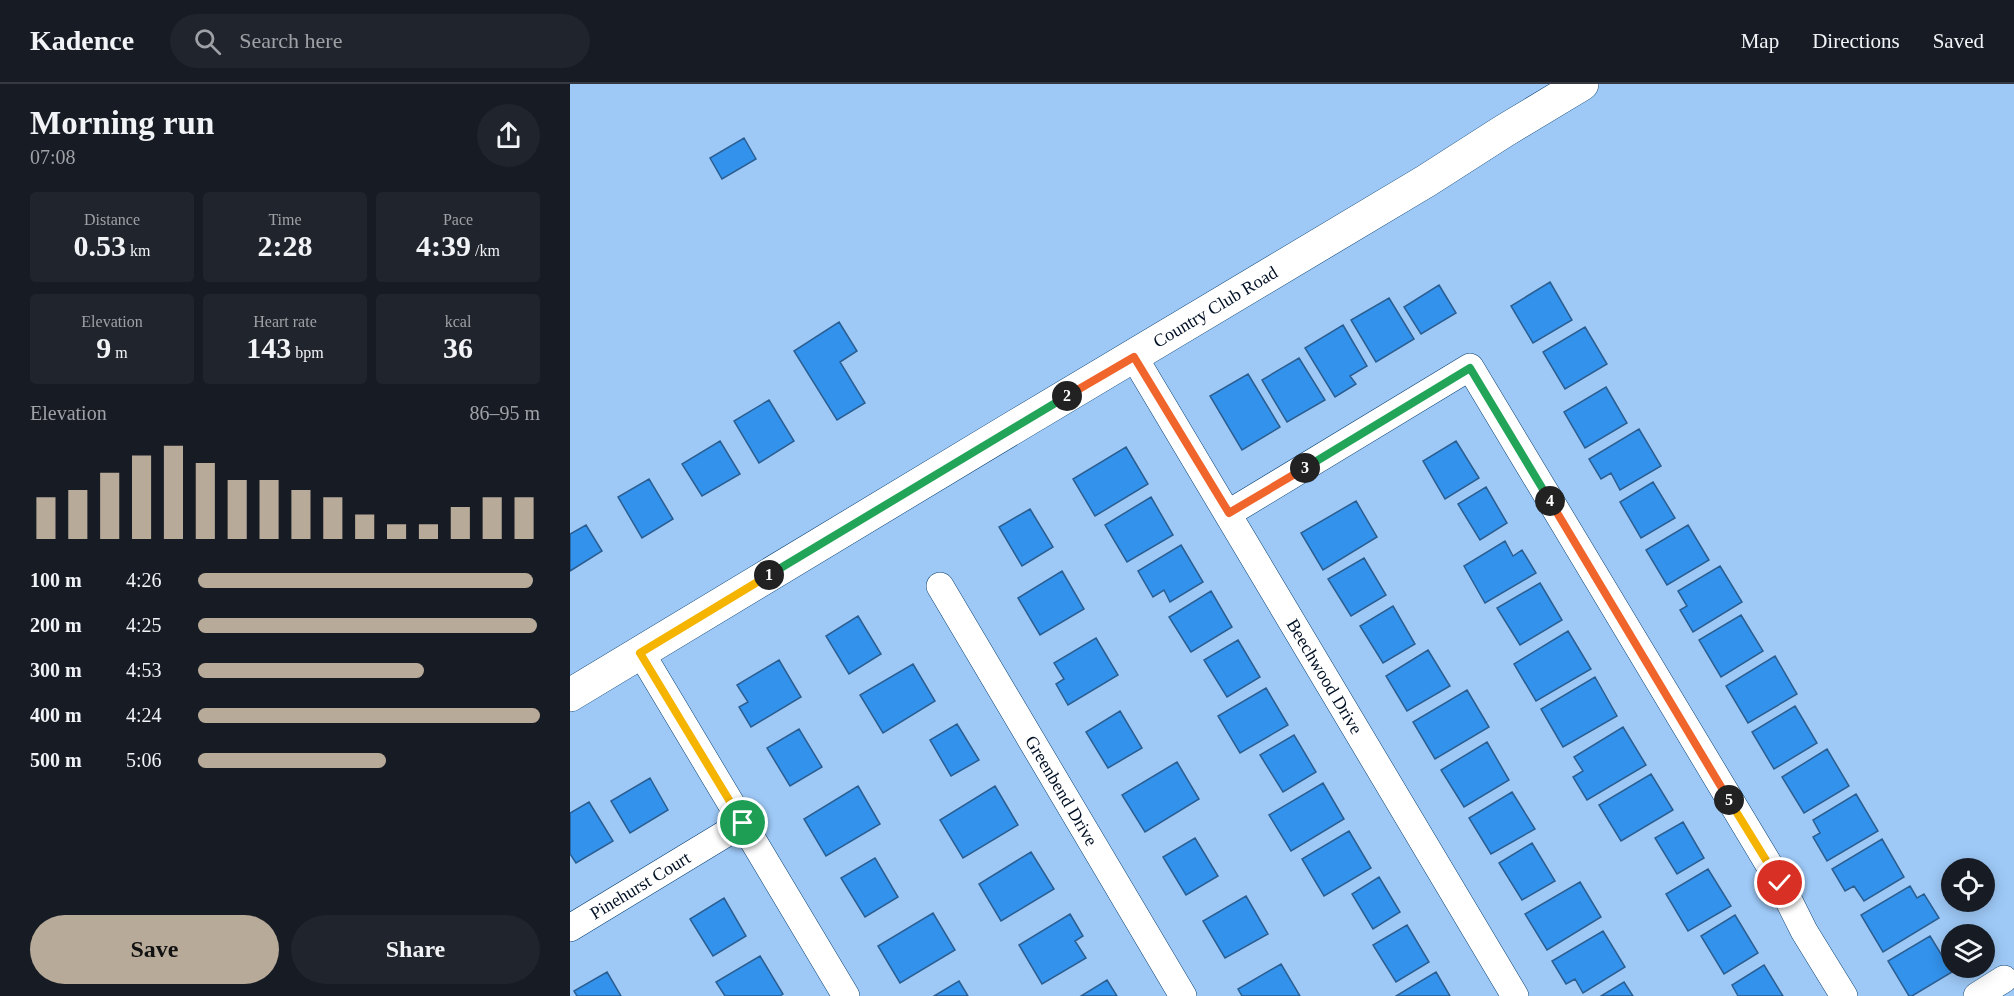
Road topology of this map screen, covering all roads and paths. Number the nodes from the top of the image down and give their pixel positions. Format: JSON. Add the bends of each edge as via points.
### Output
{"nodes":[{"id":1,"x":1582,"y":84,"type":"edge"},
{"id":2,"x":1134,"y":357,"type":"junction"},
{"id":3,"x":1229,"y":513,"type":"junction"},
{"id":4,"x":940,"y":586,"type":"dead end"},
{"id":5,"x":640,"y":653,"type":"junction"},
{"id":6,"x":570,"y":695,"type":"edge"},
{"id":7,"x":743,"y":823,"type":"junction"},
{"id":8,"x":570,"y":928,"type":"edge"},
{"id":9,"x":2004,"y":979,"type":"dead end"},
{"id":10,"x":846,"y":996,"type":"edge"},
{"id":11,"x":1183,"y":996,"type":"edge"},
{"id":12,"x":1515,"y":996,"type":"edge"},
{"id":13,"x":1844,"y":996,"type":"edge"},
{"id":14,"x":1977,"y":996,"type":"edge"}],
"edges":[{"from":1,"to":2,"type":"main road","name":"Country Club Road"},
{"from":2,"to":3,"type":"street","name":"Beechwood Drive"},
{"from":2,"to":5,"type":"main road","name":"Country Club Road"},
{"from":3,"to":12,"type":"street","name":"Beechwood Drive"},
{"from":3,"to":13,"type":"street","via":[[1470,368]]},
{"from":4,"to":11,"type":"street","name":"Greenbend Drive"},
{"from":5,"to":6,"type":"main road","name":"Country Club Road"},
{"from":5,"to":7,"type":"street"},
{"from":7,"to":8,"type":"street","name":"Pinehurst Court"},
{"from":7,"to":10,"type":"street"},
{"from":9,"to":14,"type":"street"}]}
